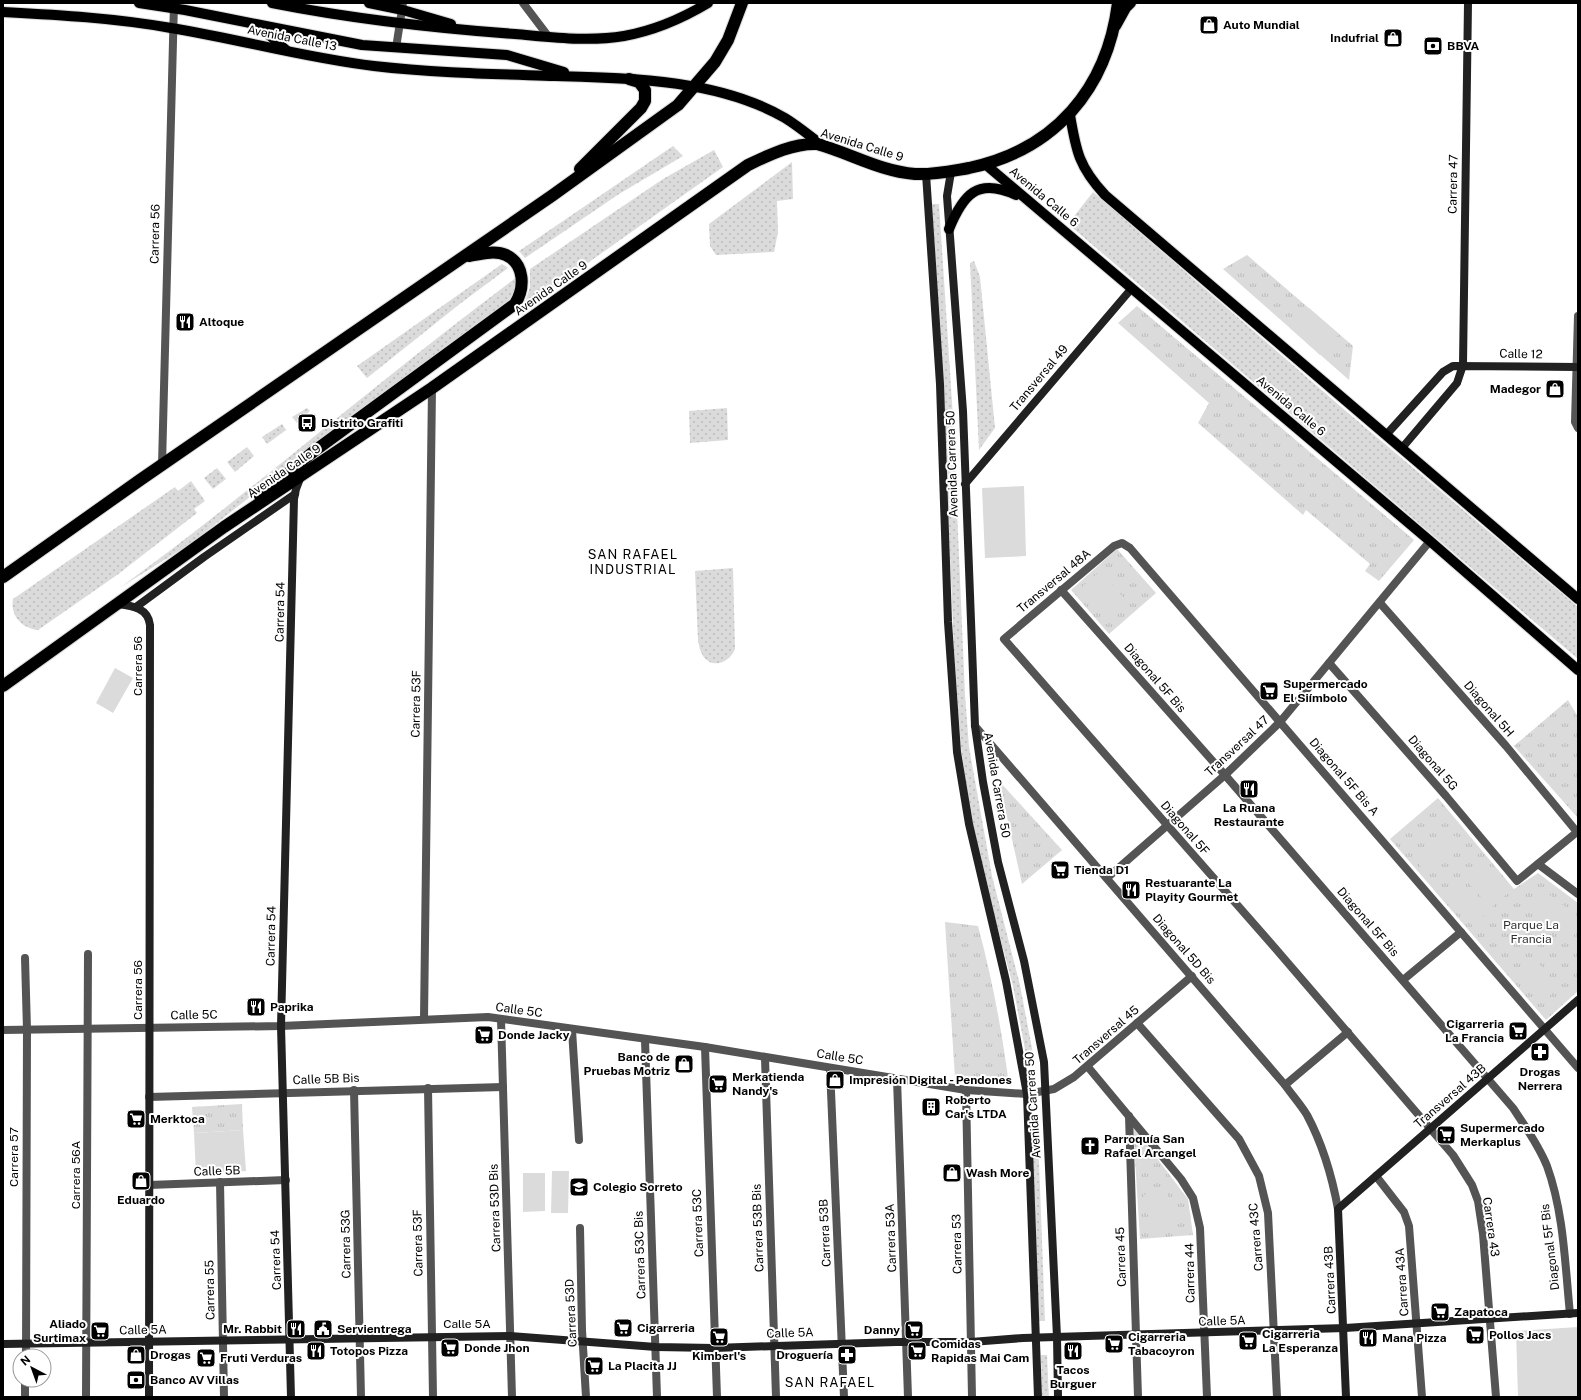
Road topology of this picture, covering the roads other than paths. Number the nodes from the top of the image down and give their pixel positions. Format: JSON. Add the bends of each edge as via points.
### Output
{"nodes":[{"id":1,"x":139,"y":3,"type":"edge"},
{"id":2,"x":272,"y":3,"type":"edge"},
{"id":3,"x":369,"y":3,"type":"edge"},
{"id":4,"x":523,"y":3,"type":"edge"},
{"id":5,"x":708,"y":3,"type":"edge"},
{"id":6,"x":742,"y":3,"type":"edge"},
{"id":7,"x":1111,"y":3,"type":"edge"},
{"id":8,"x":1118,"y":3,"type":"edge"},
{"id":9,"x":1131,"y":3,"type":"edge"},
{"id":10,"x":1468,"y":3,"type":"edge"},
{"id":11,"x":173,"y":6,"type":"edge"},
{"id":12,"x":403,"y":7,"type":"edge"},
{"id":13,"x":3,"y":12,"type":"edge"},
{"id":14,"x":400,"y":24,"type":"junction"},
{"id":15,"x":258,"y":25,"type":"junction"},
{"id":16,"x":172,"y":28,"type":"junction"},
{"id":17,"x":474,"y":31,"type":"junction"},
{"id":18,"x":1114,"y":32,"type":"junction"},
{"id":19,"x":548,"y":36,"type":"junction"},
{"id":20,"x":396,"y":48,"type":"junction"},
{"id":21,"x":286,"y":50,"type":"junction"},
{"id":22,"x":578,"y":77,"type":"junction"},
{"id":23,"x":629,"y":79,"type":"junction"},
{"id":24,"x":694,"y":87,"type":"junction"},
{"id":25,"x":1070,"y":115,"type":"junction"},
{"id":26,"x":822,"y":145,"type":"junction"},
{"id":27,"x":985,"y":164,"type":"junction"},
{"id":28,"x":951,"y":172,"type":"junction"},
{"id":29,"x":926,"y":174,"type":"junction"},
{"id":30,"x":554,"y":195,"type":"junction"},
{"id":31,"x":1027,"y":199,"type":"junction"},
{"id":32,"x":949,"y":230,"type":"junction"},
{"id":33,"x":465,"y":257,"type":"junction"},
{"id":34,"x":1132,"y":288,"type":"junction"},
{"id":35,"x":1578,"y":316,"type":"edge"},
{"id":36,"x":1463,"y":365,"type":"junction"},
{"id":37,"x":1578,"y":367,"type":"edge"},
{"id":38,"x":432,"y":388,"type":"junction"},
{"id":39,"x":1578,"y":428,"type":"edge"},
{"id":40,"x":1386,"y":435,"type":"junction"},
{"id":41,"x":1402,"y":448,"type":"junction"},
{"id":42,"x":162,"y":465,"type":"junction"},
{"id":43,"x":301,"y":476,"type":"junction"},
{"id":44,"x":965,"y":484,"type":"junction"},
{"id":45,"x":295,"y":494,"type":"junction"},
{"id":46,"x":224,"y":527,"type":"junction"},
{"id":47,"x":1430,"y":542,"type":"junction"},
{"id":48,"x":1122,"y":543,"type":"joint"},
{"id":49,"x":3,"y":577,"type":"edge"},
{"id":50,"x":1061,"y":590,"type":"junction"},
{"id":51,"x":1578,"y":599,"type":"edge"},
{"id":52,"x":1380,"y":603,"type":"junction"},
{"id":53,"x":118,"y":604,"type":"junction"},
{"id":54,"x":136,"y":607,"type":"junction"},
{"id":55,"x":1004,"y":639,"type":"joint"},
{"id":56,"x":1329,"y":663,"type":"junction"},
{"id":57,"x":1578,"y":670,"type":"edge"},
{"id":58,"x":3,"y":686,"type":"edge"},
{"id":59,"x":1280,"y":722,"type":"junction"},
{"id":60,"x":975,"y":726,"type":"junction"},
{"id":61,"x":1225,"y":775,"type":"junction"},
{"id":62,"x":1167,"y":826,"type":"junction"},
{"id":63,"x":1538,"y":864,"type":"junction"},
{"id":64,"x":1106,"y":878,"type":"junction"},
{"id":65,"x":1578,"y":894,"type":"edge"},
{"id":66,"x":1461,"y":932,"type":"junction"},
{"id":67,"x":88,"y":954,"type":"dead end"},
{"id":68,"x":25,"y":958,"type":"dead end"},
{"id":69,"x":1192,"y":976,"type":"junction"},
{"id":70,"x":1403,"y":980,"type":"junction"},
{"id":71,"x":1578,"y":1000,"type":"edge"},
{"id":72,"x":501,"y":1019,"type":"junction"},
{"id":73,"x":424,"y":1020,"type":"junction"},
{"id":74,"x":1137,"y":1024,"type":"junction"},
{"id":75,"x":281,"y":1026,"type":"junction"},
{"id":76,"x":150,"y":1028,"type":"junction"},
{"id":77,"x":1546,"y":1028,"type":"junction"},
{"id":78,"x":88,"y":1029,"type":"junction"},
{"id":79,"x":3,"y":1030,"type":"edge"},
{"id":80,"x":27,"y":1030,"type":"junction"},
{"id":81,"x":572,"y":1030,"type":"junction"},
{"id":82,"x":1348,"y":1032,"type":"junction"},
{"id":83,"x":645,"y":1040,"type":"junction"},
{"id":84,"x":705,"y":1048,"type":"junction"},
{"id":85,"x":765,"y":1058,"type":"junction"},
{"id":86,"x":1088,"y":1067,"type":"junction"},
{"id":87,"x":830,"y":1068,"type":"junction"},
{"id":88,"x":1578,"y":1068,"type":"edge"},
{"id":89,"x":1489,"y":1078,"type":"junction"},
{"id":90,"x":897,"y":1079,"type":"junction"},
{"id":91,"x":1285,"y":1085,"type":"junction"},
{"id":92,"x":503,"y":1087,"type":"junction"},
{"id":93,"x":428,"y":1088,"type":"junction"},
{"id":94,"x":354,"y":1090,"type":"junction"},
{"id":95,"x":966,"y":1090,"type":"junction"},
{"id":96,"x":1046,"y":1091,"type":"junction"},
{"id":97,"x":283,"y":1092,"type":"junction"},
{"id":98,"x":1027,"y":1094,"type":"junction"},
{"id":99,"x":149,"y":1097,"type":"junction"},
{"id":100,"x":1128,"y":1116,"type":"junction"},
{"id":101,"x":1432,"y":1128,"type":"junction"},
{"id":102,"x":579,"y":1140,"type":"dead end"},
{"id":103,"x":1376,"y":1176,"type":"junction"},
{"id":104,"x":286,"y":1180,"type":"junction"},
{"id":105,"x":220,"y":1182,"type":"junction"},
{"id":106,"x":149,"y":1185,"type":"junction"},
{"id":107,"x":1338,"y":1209,"type":"junction"},
{"id":108,"x":580,"y":1228,"type":"dead end"},
{"id":109,"x":1574,"y":1313,"type":"edge"},
{"id":110,"x":1488,"y":1320,"type":"junction"},
{"id":111,"x":1417,"y":1324,"type":"junction"},
{"id":112,"x":1344,"y":1328,"type":"junction"},
{"id":113,"x":1274,"y":1331,"type":"junction"},
{"id":114,"x":1203,"y":1334,"type":"junction"},
{"id":115,"x":431,"y":1336,"type":"junction"},
{"id":116,"x":510,"y":1336,"type":"junction"},
{"id":117,"x":1136,"y":1336,"type":"junction"},
{"id":118,"x":1057,"y":1337,"type":"junction"},
{"id":119,"x":360,"y":1338,"type":"junction"},
{"id":120,"x":1037,"y":1338,"type":"junction"},
{"id":121,"x":290,"y":1340,"type":"junction"},
{"id":122,"x":224,"y":1341,"type":"junction"},
{"id":123,"x":584,"y":1341,"type":"junction"},
{"id":124,"x":149,"y":1342,"type":"junction"},
{"id":125,"x":908,"y":1342,"type":"junction"},
{"id":126,"x":971,"y":1342,"type":"junction"},
{"id":127,"x":87,"y":1343,"type":"junction"},
{"id":128,"x":843,"y":1343,"type":"junction"},
{"id":129,"x":3,"y":1344,"type":"edge"},
{"id":130,"x":26,"y":1344,"type":"junction"},
{"id":131,"x":774,"y":1346,"type":"junction"},
{"id":132,"x":26,"y":1348,"type":"edge"},
{"id":133,"x":656,"y":1348,"type":"junction"},
{"id":134,"x":714,"y":1348,"type":"junction"},
{"id":135,"x":86,"y":1397,"type":"edge"},
{"id":136,"x":149,"y":1397,"type":"edge"},
{"id":137,"x":224,"y":1397,"type":"edge"},
{"id":138,"x":291,"y":1397,"type":"edge"},
{"id":139,"x":361,"y":1397,"type":"edge"},
{"id":140,"x":432,"y":1397,"type":"edge"},
{"id":141,"x":512,"y":1397,"type":"edge"},
{"id":142,"x":586,"y":1397,"type":"edge"},
{"id":143,"x":657,"y":1397,"type":"edge"},
{"id":144,"x":717,"y":1397,"type":"edge"},
{"id":145,"x":776,"y":1397,"type":"edge"},
{"id":146,"x":844,"y":1397,"type":"edge"},
{"id":147,"x":908,"y":1397,"type":"edge"},
{"id":148,"x":972,"y":1397,"type":"edge"},
{"id":149,"x":1038,"y":1397,"type":"edge"},
{"id":150,"x":1058,"y":1397,"type":"edge"},
{"id":151,"x":1138,"y":1397,"type":"edge"},
{"id":152,"x":1207,"y":1397,"type":"edge"},
{"id":153,"x":1277,"y":1397,"type":"edge"},
{"id":154,"x":1346,"y":1397,"type":"edge"},
{"id":155,"x":1422,"y":1397,"type":"edge"},
{"id":156,"x":1496,"y":1397,"type":"edge"}],
"edges":[{"from":1,"to":11,"type":"main road","name":"Avenida Calle 13"},
{"from":2,"to":14,"type":"main road","via":[[320,13]]},
{"from":3,"to":12,"type":"main road"},
{"from":4,"to":19,"type":"street"},
{"from":5,"to":19,"type":"main road","via":[[666,23],[624,36],[586,39]]},
{"from":6,"to":24,"type":"highway","via":[[728,40],[715,62]]},
{"from":7,"to":18,"type":"highway"},
{"from":8,"to":18,"type":"highway"},
{"from":9,"to":18,"type":"main road","via":[[1120,17]]},
{"from":10,"to":36,"type":"street","name":"Carrera 47"},
{"from":11,"to":15,"type":"main road","name":"Avenida Calle 13"},
{"from":11,"to":16,"type":"street","name":"Carrera 56"},
{"from":12,"to":14,"type":"street"},
{"from":12,"to":17,"type":"main road"},
{"from":13,"to":16,"type":"main road","name":"Avenida Calle 13","via":[[118,20]]},
{"from":14,"to":17,"type":"main road"},
{"from":14,"to":20,"type":"street"},
{"from":15,"to":20,"type":"main road","name":"Avenida Calle 13","via":[[339,42]]},
{"from":15,"to":21,"type":"main road"},
{"from":16,"to":21,"type":"main road","name":"Avenida Calle 13"},
{"from":16,"to":42,"type":"street","name":"Carrera 56"},
{"from":17,"to":19,"type":"main road"},
{"from":18,"to":25,"type":"highway","name":"Avenida Calle 9","via":[[1094,81]]},
{"from":20,"to":22,"type":"main road","name":"Avenida Calle 13","via":[[507,56]]},
{"from":21,"to":22,"type":"main road","name":"Avenida Calle 13","via":[[390,67]]},
{"from":22,"to":23,"type":"main road","name":"Avenida Calle 13"},
{"from":23,"to":24,"type":"main road","name":"Avenida Calle 13","via":[[658,80]]},
{"from":23,"to":30,"type":"highway","via":[[639,82],[645,90],[645,101],[641,108]]},
{"from":24,"to":26,"type":"main road","name":"Avenida Calle 13","via":[[766,109],[784,118]]},
{"from":24,"to":30,"type":"highway","via":[[678,104]]},
{"from":25,"to":27,"type":"highway","name":"Avenida Calle 9","via":[[1031,146]]},
{"from":25,"to":40,"type":"main road","via":[[1075,144],[1084,168],[1105,195]]},
{"from":26,"to":29,"type":"highway","name":"Avenida Calle 9","via":[[880,167]]},
{"from":26,"to":38,"type":"highway","name":"Avenida Calle 9","via":[[808,144],[776,152],[748,165]]},
{"from":27,"to":28,"type":"highway","name":"Avenida Calle 9"},
{"from":27,"to":31,"type":"main road","name":"Avenida Calle 6"},
{"from":28,"to":29,"type":"highway","name":"Avenida Calle 9"},
{"from":28,"to":32,"type":"street","name":"Avenida Carrera 50","via":[[947,196]]},
{"from":29,"to":98,"type":"street","name":"Avenida Carrera 50","via":[[940,384],[948,622],[957,752],[969,824],[1006,981]]},
{"from":30,"to":33,"type":"highway"},
{"from":31,"to":32,"type":"main road","via":[[995,188],[985,188],[972,193],[960,204]]},
{"from":31,"to":34,"type":"main road","name":"Avenida Calle 6"},
{"from":32,"to":44,"type":"street","name":"Avenida Carrera 50","via":[[963,411]]},
{"from":33,"to":42,"type":"highway"},
{"from":33,"to":46,"type":"highway","via":[[495,253],[510,258],[518,268],[522,280],[520,296],[515,304],[313,452]]},
{"from":34,"to":44,"type":"street","name":"Transversal 49"},
{"from":34,"to":47,"type":"main road","name":"Avenida Calle 6"},
{"from":35,"to":37,"type":"street"},
{"from":36,"to":37,"type":"street","name":"Calle 12"},
{"from":36,"to":40,"type":"street","via":[[1453,366],[1443,372]]},
{"from":36,"to":41,"type":"street","name":"Carrera 47","via":[[1457,383]]},
{"from":37,"to":39,"type":"street","via":[[1575,422]]},
{"from":38,"to":43,"type":"highway","name":"Avenida Calle 9"},
{"from":38,"to":73,"type":"street","name":"Carrera 53F"},
{"from":40,"to":41,"type":"main road"},
{"from":41,"to":51,"type":"main road"},
{"from":42,"to":49,"type":"highway"},
{"from":43,"to":45,"type":"street","name":"Carrera 54"},
{"from":43,"to":46,"type":"highway","name":"Avenida Calle 9"},
{"from":44,"to":60,"type":"street","name":"Avenida Carrera 50"},
{"from":45,"to":54,"type":"street"},
{"from":45,"to":75,"type":"street","name":"Carrera 54"},
{"from":46,"to":53,"type":"highway","name":"Avenida Calle 9"},
{"from":47,"to":52,"type":"street","name":"Transversal 47"},
{"from":47,"to":57,"type":"main road","name":"Avenida Calle 6"},
{"from":48,"to":50,"type":"street","name":"Transversal 48A","via":[[1114,546]]},
{"from":48,"to":59,"type":"street","name":"Diagonal 5F Bis A","via":[[1130,548]]},
{"from":50,"to":55,"type":"street","name":"Transversal 48A"},
{"from":50,"to":61,"type":"street","name":"Diagonal 5F Bis"},
{"from":52,"to":56,"type":"street","name":"Transversal 47"},
{"from":52,"to":63,"type":"street","name":"Diagonal 5H","via":[[1506,746],[1577,832]]},
{"from":53,"to":54,"type":"street"},
{"from":53,"to":58,"type":"highway","name":"Avenida Calle 9"},
{"from":54,"to":76,"type":"street","name":"Carrera 56","via":[[148,616],[150,625]]},
{"from":55,"to":62,"type":"street","name":"Diagonal 5F"},
{"from":56,"to":59,"type":"street","name":"Transversal 47"},
{"from":56,"to":63,"type":"street","name":"Diagonal 5G","via":[[1446,796],[1517,882]]},
{"from":59,"to":61,"type":"street","name":"Transversal 47"},
{"from":59,"to":66,"type":"street","name":"Diagonal 5F Bis A"},
{"from":60,"to":64,"type":"street","name":"Diagonal 5D Bis"},
{"from":60,"to":96,"type":"street","name":"Avenida Carrera 50","via":[[998,862],[1024,961],[1037,1026]]},
{"from":61,"to":62,"type":"street","name":"Transversal 47"},
{"from":61,"to":70,"type":"street","name":"Diagonal 5F Bis"},
{"from":62,"to":64,"type":"street","name":"Transversal 47"},
{"from":62,"to":82,"type":"street","name":"Diagonal 5F"},
{"from":63,"to":65,"type":"street"},
{"from":64,"to":69,"type":"street","name":"Diagonal 5D Bis"},
{"from":66,"to":70,"type":"street"},
{"from":66,"to":77,"type":"street","name":"Diagonal 5F Bis A"},
{"from":67,"to":78,"type":"street","name":"Carrera 56A"},
{"from":68,"to":80,"type":"street","name":"Carrera 57"},
{"from":69,"to":74,"type":"street","name":"Transversal 45"},
{"from":69,"to":91,"type":"street","name":"Diagonal 5D Bis"},
{"from":70,"to":89,"type":"street","name":"Diagonal 5F Bis"},
{"from":71,"to":77,"type":"street","name":"Transversal 43B"},
{"from":72,"to":73,"type":"street","name":"Calle 5C","via":[[488,1017]]},
{"from":72,"to":81,"type":"street","name":"Calle 5C"},
{"from":72,"to":92,"type":"street","name":"Carrera 53D Bis"},
{"from":73,"to":75,"type":"street","name":"Calle 5C"},
{"from":74,"to":86,"type":"street","name":"Transversal 45"},
{"from":74,"to":113,"type":"street","name":"Carrera 43C","via":[[1239,1140],[1259,1176],[1268,1213]]},
{"from":75,"to":76,"type":"street","name":"Calle 5C"},
{"from":75,"to":97,"type":"street","name":"Carrera 54"},
{"from":76,"to":78,"type":"street","name":"Calle 5C"},
{"from":76,"to":99,"type":"street","name":"Carrera 56"},
{"from":77,"to":88,"type":"street","name":"Diagonal 5F Bis A"},
{"from":77,"to":89,"type":"street","name":"Transversal 43B"},
{"from":78,"to":80,"type":"street","name":"Calle 5C"},
{"from":78,"to":127,"type":"street","name":"Carrera 56A"},
{"from":79,"to":80,"type":"street","name":"Calle 5C"},
{"from":80,"to":130,"type":"street","name":"Carrera 57"},
{"from":81,"to":83,"type":"street","name":"Calle 5C"},
{"from":81,"to":102,"type":"street"},
{"from":82,"to":91,"type":"street"},
{"from":82,"to":101,"type":"street","name":"Carrera 43"},
{"from":83,"to":84,"type":"street","name":"Calle 5C"},
{"from":83,"to":133,"type":"street","name":"Carrera 53C Bis"},
{"from":84,"to":85,"type":"street","name":"Calle 5C"},
{"from":84,"to":134,"type":"street","name":"Carrera 53C"},
{"from":85,"to":87,"type":"street","name":"Calle 5C"},
{"from":85,"to":131,"type":"street","name":"Carrera 53B Bis"},
{"from":86,"to":96,"type":"street","name":"Transversal 45","via":[[1054,1089]]},
{"from":86,"to":100,"type":"street","name":"Carrera 44"},
{"from":87,"to":90,"type":"street","name":"Calle 5C"},
{"from":87,"to":128,"type":"street","name":"Carrera 53B"},
{"from":89,"to":101,"type":"street","name":"Transversal 43B"},
{"from":89,"to":109,"type":"street","name":"Diagonal 5F Bis","via":[[1513,1108],[1547,1165],[1556,1197]]},
{"from":90,"to":95,"type":"street","name":"Calle 5C"},
{"from":90,"to":125,"type":"street","name":"Carrera 53A"},
{"from":91,"to":107,"type":"street","name":"Diagonal 5D Bis","via":[[1306,1114],[1323,1150]]},
{"from":92,"to":93,"type":"street","name":"Calle 5B Bis"},
{"from":92,"to":116,"type":"street","name":"Carrera 53D Bis"},
{"from":93,"to":94,"type":"street","name":"Calle 5B Bis"},
{"from":93,"to":115,"type":"street","name":"Carrera 53F"},
{"from":94,"to":97,"type":"street","name":"Calle 5B Bis"},
{"from":94,"to":119,"type":"street","name":"Carrera 53G"},
{"from":95,"to":98,"type":"street","name":"Calle 5C"},
{"from":95,"to":126,"type":"street","name":"Carrera 53"},
{"from":96,"to":98,"type":"street","name":"Transversal 45"},
{"from":96,"to":118,"type":"street","name":"Avenida Carrera 50"},
{"from":97,"to":99,"type":"street","name":"Calle 5B Bis"},
{"from":97,"to":104,"type":"street","name":"Carrera 54"},
{"from":98,"to":120,"type":"street","name":"Avenida Carrera 50"},
{"from":99,"to":106,"type":"street","name":"Carrera 56"},
{"from":100,"to":114,"type":"street","name":"Carrera 44","via":[[1181,1179],[1193,1198],[1200,1228],[1202,1255]]},
{"from":100,"to":117,"type":"street","name":"Carrera 45"},
{"from":101,"to":103,"type":"street","name":"Transversal 43B"},
{"from":101,"to":110,"type":"street","name":"Carrera 43","via":[[1472,1185],[1478,1201]]},
{"from":103,"to":107,"type":"street","name":"Transversal 43B"},
{"from":103,"to":111,"type":"street","name":"Carrera 43A","via":[[1404,1212],[1409,1226]]},
{"from":104,"to":105,"type":"street","name":"Calle 5B"},
{"from":104,"to":121,"type":"street","name":"Carrera 54"},
{"from":105,"to":106,"type":"street","name":"Calle 5B"},
{"from":105,"to":122,"type":"street","name":"Carrera 55"},
{"from":106,"to":124,"type":"street","name":"Carrera 56"},
{"from":107,"to":112,"type":"street","name":"Carrera 43B"},
{"from":108,"to":123,"type":"street","name":"Carrera 53D"},
{"from":109,"to":110,"type":"street","name":"Calle 5A"},
{"from":110,"to":111,"type":"street","name":"Calle 5A"},
{"from":110,"to":156,"type":"street","name":"Carrera 43"},
{"from":111,"to":112,"type":"street","name":"Calle 5A"},
{"from":111,"to":155,"type":"street","name":"Carrera 43A"},
{"from":112,"to":113,"type":"street","name":"Calle 5A"},
{"from":112,"to":154,"type":"street","name":"Carrera 43B"},
{"from":113,"to":114,"type":"street","name":"Calle 5A"},
{"from":113,"to":153,"type":"street","name":"Carrera 43C"},
{"from":114,"to":117,"type":"street","name":"Calle 5A"},
{"from":114,"to":152,"type":"street","name":"Carrera 44"},
{"from":115,"to":116,"type":"street","name":"Calle 5A"},
{"from":115,"to":119,"type":"street","name":"Calle 5A"},
{"from":115,"to":140,"type":"street","name":"Carrera 53F"},
{"from":116,"to":123,"type":"street","name":"Calle 5A"},
{"from":116,"to":141,"type":"street","name":"Carrera 53D Bis"},
{"from":117,"to":118,"type":"street","name":"Calle 5A"},
{"from":117,"to":151,"type":"street","name":"Carrera 45"},
{"from":118,"to":120,"type":"street","name":"Calle 5A"},
{"from":118,"to":150,"type":"street","name":"Avenida Carrera 50"},
{"from":119,"to":121,"type":"street","name":"Calle 5A"},
{"from":119,"to":139,"type":"street","name":"Carrera 53G"},
{"from":120,"to":126,"type":"street","name":"Calle 5A"},
{"from":120,"to":149,"type":"street","name":"Avenida Carrera 50"},
{"from":121,"to":122,"type":"street","name":"Calle 5A"},
{"from":121,"to":138,"type":"street","name":"Carrera 54"},
{"from":122,"to":124,"type":"street","name":"Calle 5A"},
{"from":122,"to":137,"type":"street","name":"Carrera 55"},
{"from":123,"to":133,"type":"street","name":"Calle 5A"},
{"from":123,"to":142,"type":"street","name":"Carrera 53D"},
{"from":124,"to":127,"type":"street","name":"Calle 5A"},
{"from":124,"to":136,"type":"street","name":"Carrera 56"},
{"from":125,"to":126,"type":"street","name":"Calle 5A"},
{"from":125,"to":128,"type":"street","name":"Calle 5A"},
{"from":125,"to":147,"type":"street","name":"Carrera 53A"},
{"from":126,"to":148,"type":"street","name":"Carrera 53"},
{"from":127,"to":130,"type":"street","name":"Calle 5A"},
{"from":127,"to":135,"type":"street","name":"Carrera 56A"},
{"from":128,"to":131,"type":"street","name":"Calle 5A"},
{"from":128,"to":146,"type":"street","name":"Carrera 53B"},
{"from":129,"to":130,"type":"street","name":"Calle 5A"},
{"from":130,"to":132,"type":"street","name":"Carrera 57"},
{"from":131,"to":134,"type":"street","name":"Calle 5A"},
{"from":131,"to":145,"type":"street","name":"Carrera 53B Bis"},
{"from":133,"to":134,"type":"street","name":"Calle 5A"},
{"from":133,"to":143,"type":"street","name":"Carrera 53C Bis"},
{"from":134,"to":144,"type":"street","name":"Carrera 53C"}]}
